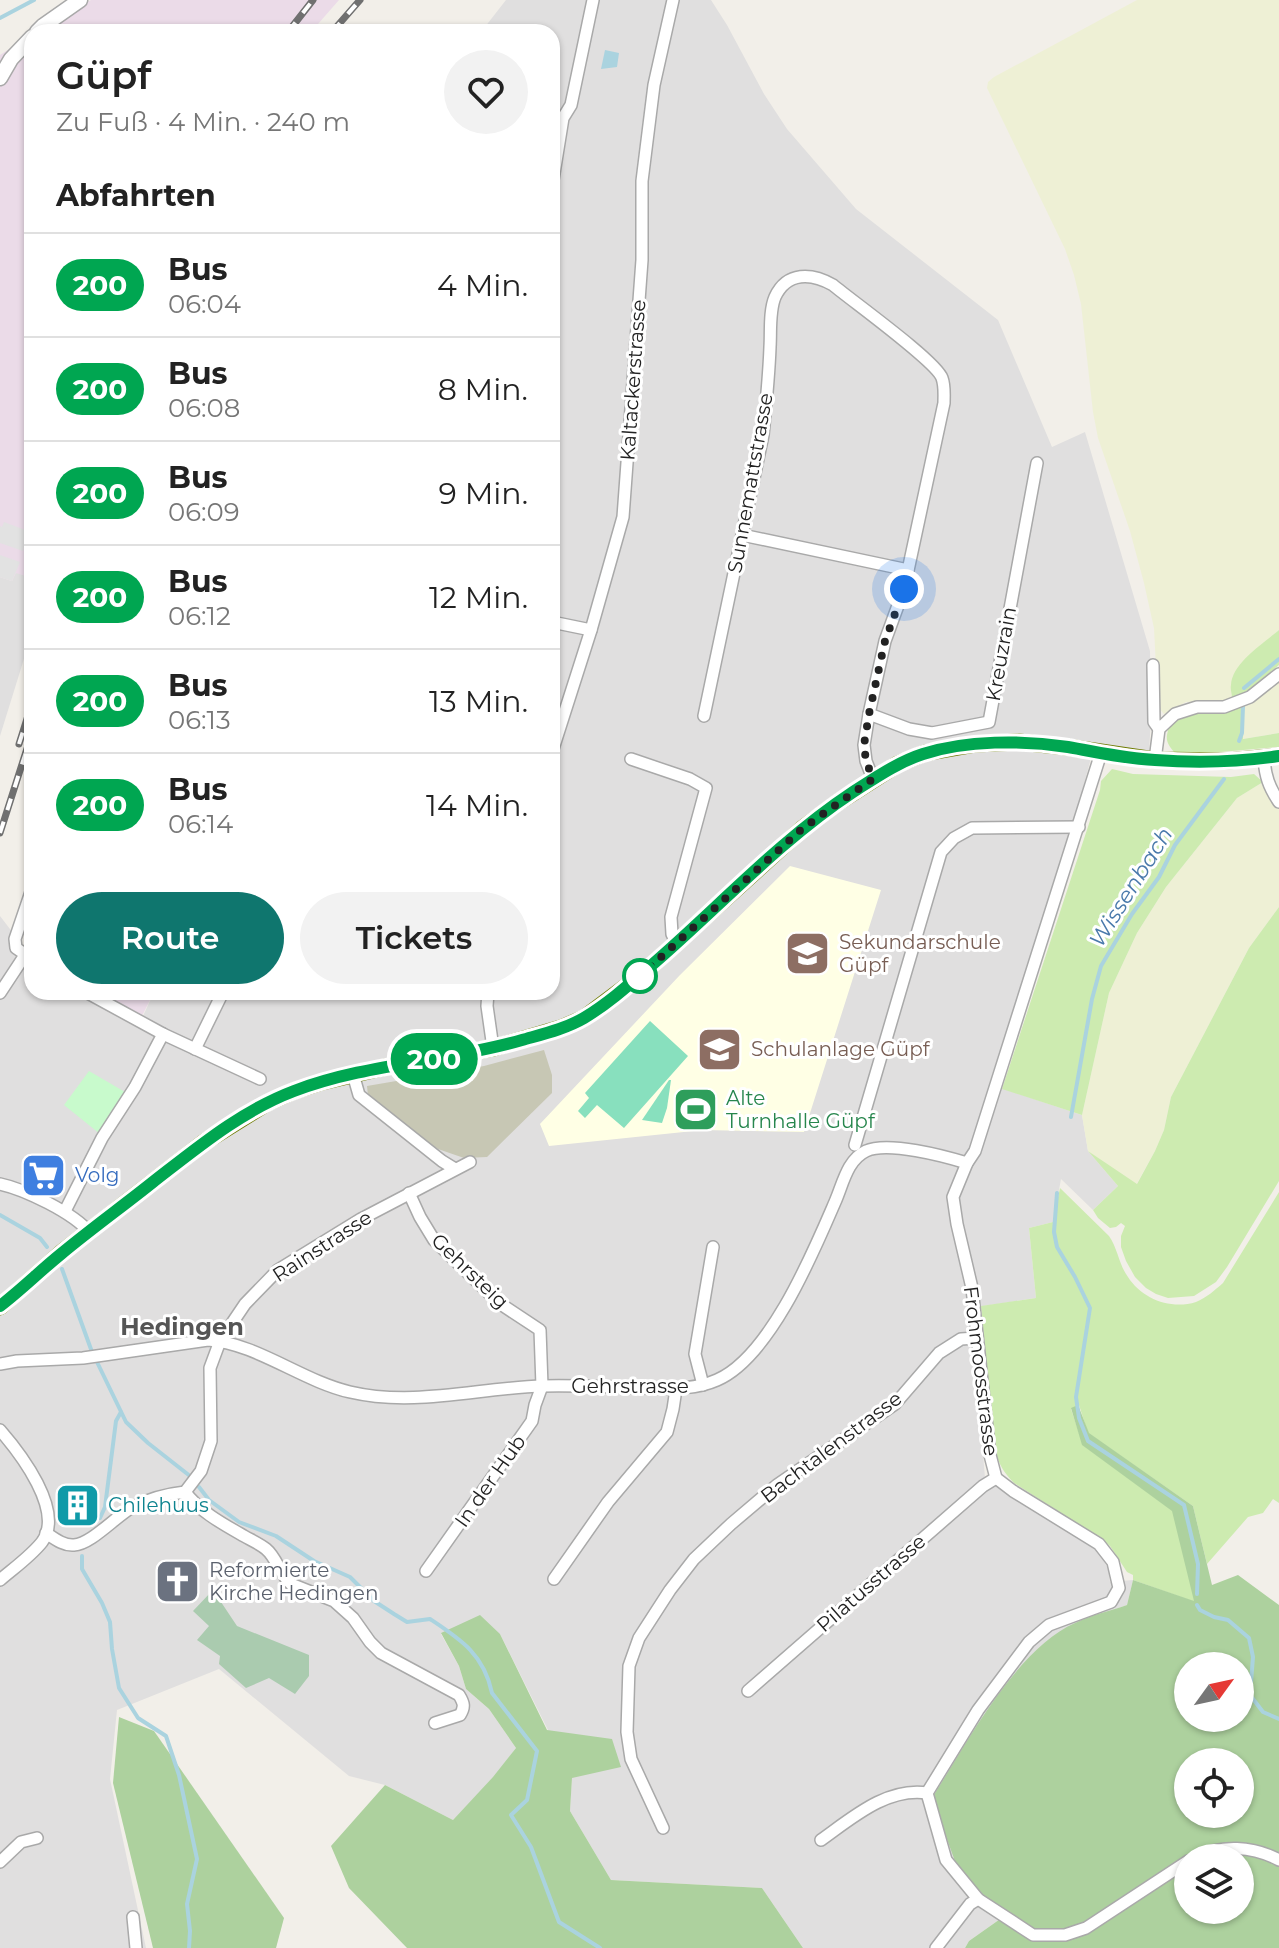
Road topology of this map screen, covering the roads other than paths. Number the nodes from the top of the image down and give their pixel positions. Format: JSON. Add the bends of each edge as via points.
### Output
{"nodes":[{"id":1,"x":80,"y":0,"type":"edge"},
{"id":2,"x":593,"y":0,"type":"edge"},
{"id":3,"x":673,"y":0,"type":"edge"},
{"id":4,"x":46,"y":24,"type":"edge"},
{"id":5,"x":24,"y":45,"type":"edge"},
{"id":6,"x":0,"y":78,"type":"edge"},
{"id":7,"x":560,"y":137,"type":"edge"},
{"id":8,"x":1037,"y":463,"type":"dead end"},
{"id":9,"x":742,"y":535,"type":"junction"},
{"id":10,"x":908,"y":570,"type":"junction"},
{"id":11,"x":560,"y":624,"type":"edge"},
{"id":12,"x":591,"y":630,"type":"junction"},
{"id":13,"x":1153,"y":665,"type":"dead end"},
{"id":14,"x":1279,"y":674,"type":"edge"},
{"id":15,"x":869,"y":714,"type":"junction"},
{"id":16,"x":704,"y":716,"type":"dead end"},
{"id":17,"x":560,"y":727,"type":"edge"},
{"id":18,"x":1159,"y":729,"type":"junction"},
{"id":19,"x":1101,"y":753,"type":"junction"},
{"id":20,"x":1271,"y":757,"type":"edge"},
{"id":21,"x":631,"y":759,"type":"dead end"},
{"id":22,"x":1155,"y":760,"type":"junction"},
{"id":23,"x":873,"y":779,"type":"junction"},
{"id":24,"x":1279,"y":802,"type":"edge"},
{"id":25,"x":1079,"y":827,"type":"junction"},
{"id":26,"x":24,"y":913,"type":"edge"},
{"id":27,"x":677,"y":944,"type":"junction"},
{"id":28,"x":24,"y":954,"type":"edge"},
{"id":29,"x":24,"y":962,"type":"edge"},
{"id":30,"x":0,"y":993,"type":"edge"},
{"id":31,"x":101,"y":1000,"type":"edge"},
{"id":32,"x":219,"y":1000,"type":"edge"},
{"id":33,"x":487,"y":1000,"type":"edge"},
{"id":34,"x":163,"y":1034,"type":"junction"},
{"id":35,"x":493,"y":1048,"type":"junction"},
{"id":36,"x":195,"y":1049,"type":"junction"},
{"id":37,"x":353,"y":1074,"type":"junction"},
{"id":38,"x":260,"y":1079,"type":"dead end"},
{"id":39,"x":855,"y":1145,"type":"dead end"},
{"id":40,"x":459,"y":1151,"type":"dead end"},
{"id":41,"x":967,"y":1163,"type":"junction"},
{"id":42,"x":462,"y":1166,"type":"junction"},
{"id":43,"x":0,"y":1184,"type":"edge"},
{"id":44,"x":409,"y":1193,"type":"junction"},
{"id":45,"x":65,"y":1211,"type":"junction"},
{"id":46,"x":90,"y":1233,"type":"junction"},
{"id":47,"x":713,"y":1247,"type":"dead end"},
{"id":48,"x":0,"y":1307,"type":"edge"},
{"id":49,"x":976,"y":1338,"type":"junction"},
{"id":50,"x":220,"y":1341,"type":"junction"},
{"id":51,"x":0,"y":1364,"type":"edge"},
{"id":52,"x":703,"y":1385,"type":"junction"},
{"id":53,"x":542,"y":1386,"type":"junction"},
{"id":54,"x":676,"y":1389,"type":"junction"},
{"id":55,"x":0,"y":1430,"type":"edge"},
{"id":56,"x":996,"y":1478,"type":"junction"},
{"id":57,"x":185,"y":1492,"type":"junction"},
{"id":58,"x":46,"y":1533,"type":"junction"},
{"id":59,"x":426,"y":1571,"type":"dead end"},
{"id":60,"x":554,"y":1579,"type":"dead end"},
{"id":61,"x":0,"y":1580,"type":"edge"},
{"id":62,"x":748,"y":1691,"type":"dead end"},
{"id":63,"x":435,"y":1723,"type":"dead end"},
{"id":64,"x":927,"y":1793,"type":"junction"},
{"id":65,"x":663,"y":1828,"type":"dead end"},
{"id":66,"x":37,"y":1838,"type":"dead end"},
{"id":67,"x":821,"y":1840,"type":"dead end"},
{"id":68,"x":1254,"y":1851,"type":"edge"},
{"id":69,"x":1279,"y":1860,"type":"edge"},
{"id":70,"x":0,"y":1862,"type":"edge"},
{"id":71,"x":1174,"y":1870,"type":"edge"},
{"id":72,"x":978,"y":1899,"type":"junction"},
{"id":73,"x":133,"y":1917,"type":"dead end"},
{"id":74,"x":136,"y":1948,"type":"edge"},
{"id":75,"x":936,"y":1948,"type":"edge"}],
"edges":[{"from":1,"to":4,"type":"street"},
{"from":2,"to":7,"type":"street"},
{"from":3,"to":12,"type":"street","name":"Kaltackerstrasse","via":[[654,85],[642,181],[642,260],[623,517]]},
{"from":5,"to":6,"type":"street"},
{"from":8,"to":15,"type":"street","name":"Kreuzrain","via":[[989,722],[932,733]]},
{"from":9,"to":10,"type":"street"},
{"from":9,"to":10,"type":"street","name":"Sunnemattstrasse","via":[[763,435],[773,302],[790,280],[810,275],[833,285],[942,377],[944,403]]},
{"from":9,"to":16,"type":"street","name":"Sunnemattstrasse"},
{"from":10,"to":15,"type":"street","name":"Sunnemattstrasse"},
{"from":11,"to":12,"type":"street"},
{"from":12,"to":17,"type":"street","name":"Kaltackerstrasse"},
{"from":13,"to":18,"type":"street","via":[[1154,722]]},
{"from":14,"to":18,"type":"street","via":[[1250,697],[1224,707],[1175,714]]},
{"from":15,"to":23,"type":"street","name":"Sunnemattstrasse","via":[[864,745]]},
{"from":18,"to":22,"type":"street"},
{"from":19,"to":22,"type":"main road"},
{"from":19,"to":23,"type":"main road","via":[[1019,742],[976,744],[925,753]]},
{"from":19,"to":25,"type":"street","name":"Frohmoosstrasse"},
{"from":20,"to":22,"type":"main road"},
{"from":20,"to":24,"type":"street","via":[[1265,775]]},
{"from":21,"to":27,"type":"street","via":[[706,788],[671,917]]},
{"from":23,"to":27,"type":"main road","via":[[803,828]]},
{"from":25,"to":39,"type":"street","via":[[972,828],[941,852]]},
{"from":25,"to":41,"type":"street","name":"Frohmoosstrasse"},
{"from":26,"to":28,"type":"street","via":[[15,939]]},
{"from":27,"to":35,"type":"main road","via":[[584,1018]]},
{"from":29,"to":30,"type":"street"},
{"from":31,"to":34,"type":"street"},
{"from":32,"to":36,"type":"street"},
{"from":33,"to":35,"type":"street"},
{"from":34,"to":36,"type":"street"},
{"from":34,"to":45,"type":"street"},
{"from":35,"to":37,"type":"main road"},
{"from":36,"to":38,"type":"street"},
{"from":37,"to":42,"type":"street","via":[[359,1095],[442,1161]]},
{"from":37,"to":46,"type":"main road","via":[[294,1091],[238,1119]]},
{"from":40,"to":42,"type":"street"},
{"from":41,"to":49,"type":"street","name":"Frohmoosstrasse","via":[[953,1197],[972,1288]]},
{"from":41,"to":52,"type":"street","name":"Gehrstrasse","via":[[902,1149],[867,1150],[857,1157],[805,1270],[761,1344],[732,1372]]},
{"from":42,"to":44,"type":"street","name":"Rainstrasse"},
{"from":43,"to":45,"type":"street"},
{"from":44,"to":50,"type":"street","name":"Rainstrasse","via":[[278,1270],[245,1304]]},
{"from":44,"to":53,"type":"street","name":"Gehrsteig","via":[[434,1240],[499,1303],[540,1330]]},
{"from":45,"to":46,"type":"street"},
{"from":46,"to":48,"type":"main road"},
{"from":47,"to":52,"type":"street","via":[[695,1354]]},
{"from":49,"to":56,"type":"street","name":"Frohmoosstrasse"},
{"from":49,"to":65,"type":"street","name":"Bachtalenstrasse","via":[[961,1339],[939,1353],[895,1404],[777,1485],[731,1524],[694,1559],[639,1638],[629,1666],[627,1732],[631,1759]]},
{"from":50,"to":51,"type":"street"},
{"from":50,"to":53,"type":"street","name":"Gehrstrasse","via":[[322,1383],[369,1396],[415,1398]]},
{"from":50,"to":57,"type":"street","name":"Rainstrasse","via":[[210,1368],[211,1441],[201,1471]]},
{"from":52,"to":54,"type":"street","name":"Gehrstrasse"},
{"from":53,"to":54,"type":"street","name":"Gehrstrasse"},
{"from":53,"to":59,"type":"street","name":"In der Hub","via":[[532,1421]]},
{"from":54,"to":60,"type":"street","via":[[667,1432],[608,1502]]},
{"from":55,"to":58,"type":"street","via":[[37,1481],[48,1520]]},
{"from":56,"to":62,"type":"street","name":"Pilatusstrasse"},
{"from":56,"to":64,"type":"street","name":"Frohmoosstrasse","via":[[1099,1544],[1113,1562],[1119,1588],[1111,1602],[1049,1625],[1029,1642],[978,1710]]},
{"from":57,"to":58,"type":"street","via":[[134,1506],[85,1543],[70,1546]]},
{"from":57,"to":63,"type":"street","via":[[194,1504],[265,1548],[291,1584],[341,1606],[381,1653],[459,1695],[464,1709],[460,1715]]},
{"from":58,"to":61,"type":"street"},
{"from":64,"to":67,"type":"street","via":[[886,1798]]},
{"from":64,"to":72,"type":"street","via":[[946,1860]]},
{"from":66,"to":70,"type":"street","via":[[21,1842]]},
{"from":68,"to":69,"type":"street"},
{"from":71,"to":72,"type":"street","via":[[1086,1928],[1065,1935],[1033,1935]]},
{"from":72,"to":75,"type":"street"},
{"from":73,"to":74,"type":"street"}]}
